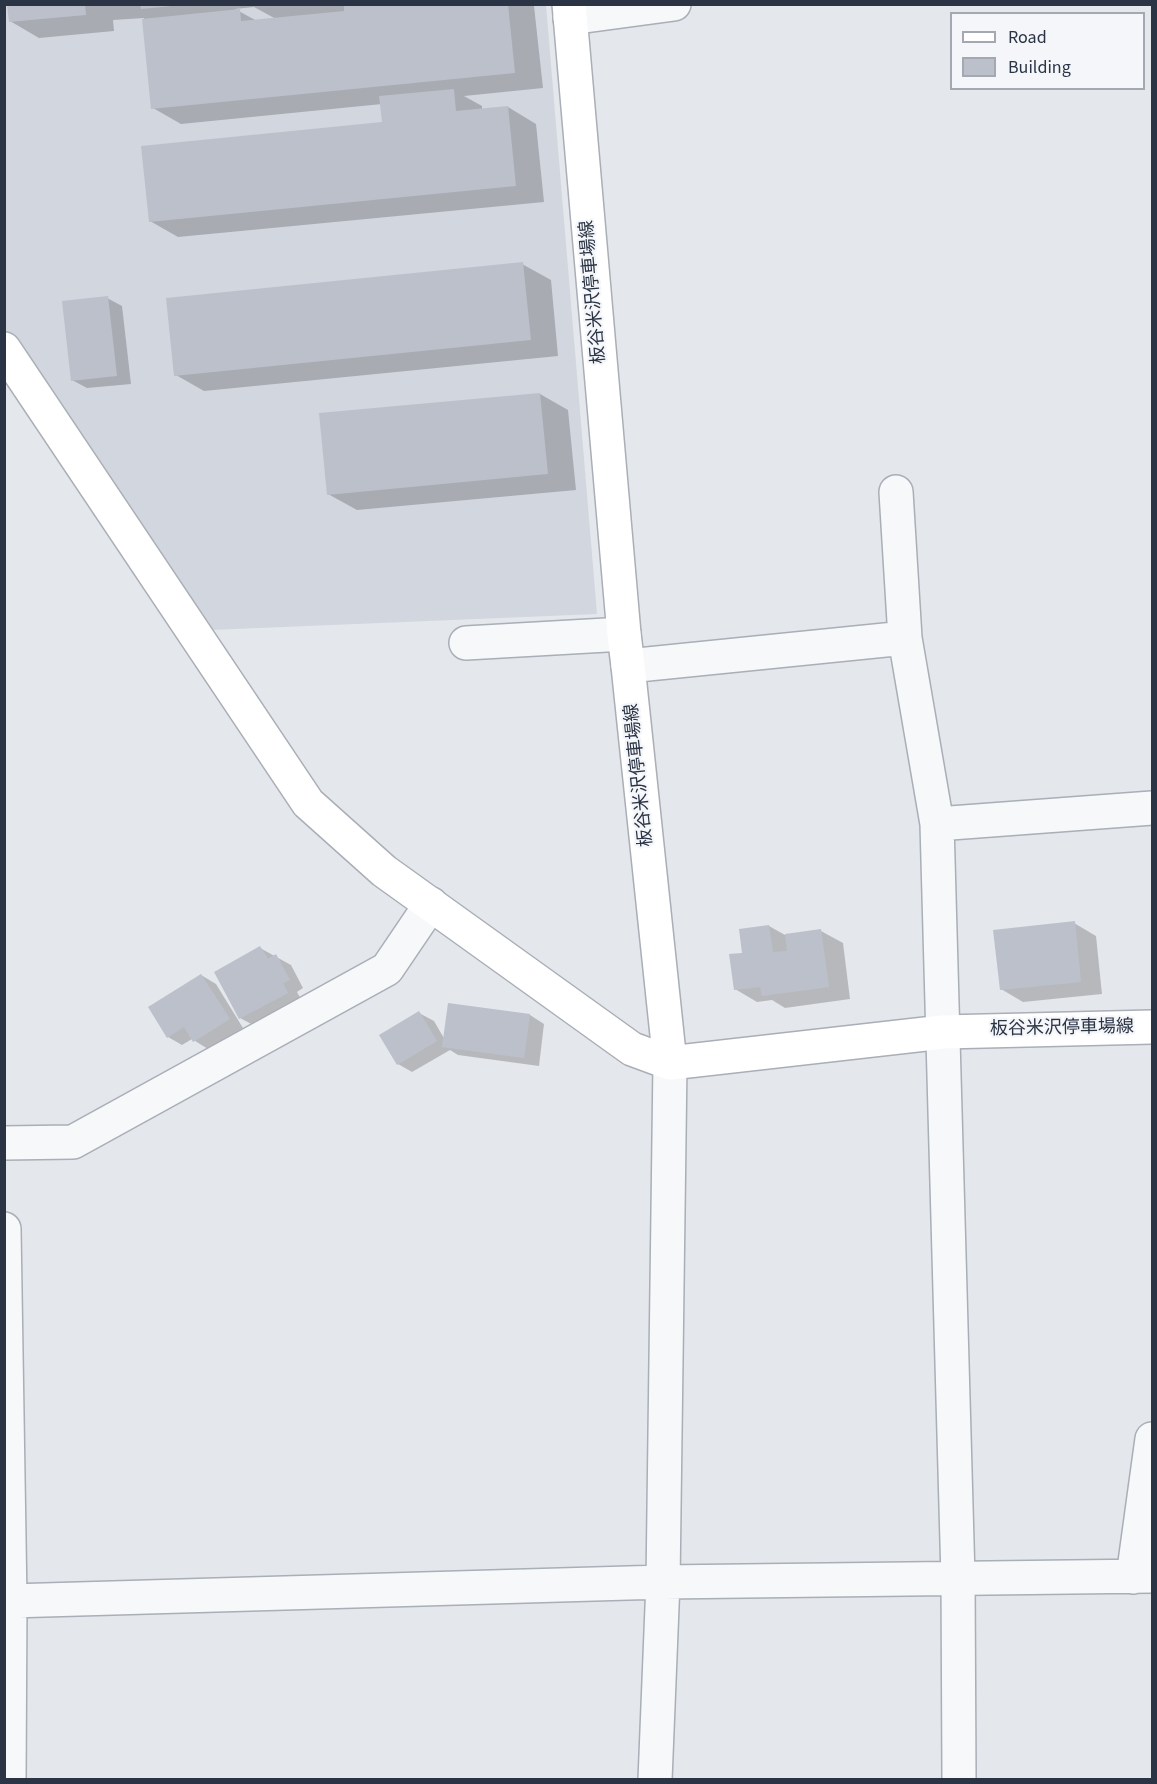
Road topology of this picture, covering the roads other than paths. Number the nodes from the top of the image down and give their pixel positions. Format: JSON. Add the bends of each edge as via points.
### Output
{"nodes":[{"id":1,"x":674,"y":4,"type":"edge"},
{"id":2,"x":569,"y":11,"type":"edge"},
{"id":3,"x":4,"y":349,"type":"edge"},
{"id":4,"x":896,"y":492,"type":"dead end"},
{"id":5,"x":905,"y":638,"type":"junction"},
{"id":6,"x":466,"y":643,"type":"dead end"},
{"id":7,"x":626,"y":650,"type":"junction"},
{"id":8,"x":1152,"y":808,"type":"edge"},
{"id":9,"x":937,"y":824,"type":"junction"},
{"id":10,"x":430,"y":904,"type":"junction"},
{"id":11,"x":1152,"y":1027,"type":"edge"},
{"id":12,"x":943,"y":1032,"type":"junction"},
{"id":13,"x":670,"y":1063,"type":"junction"},
{"id":14,"x":4,"y":1143,"type":"edge"},
{"id":15,"x":4,"y":1229,"type":"edge"},
{"id":16,"x":1152,"y":1439,"type":"edge"},
{"id":17,"x":1143,"y":1577,"type":"edge"},
{"id":18,"x":958,"y":1578,"type":"junction"},
{"id":19,"x":663,"y":1582,"type":"junction"},
{"id":20,"x":10,"y":1601,"type":"junction"},
{"id":21,"x":6,"y":1636,"type":"edge"},
{"id":22,"x":9,"y":1779,"type":"edge"},
{"id":23,"x":655,"y":1779,"type":"edge"},
{"id":24,"x":959,"y":1779,"type":"edge"}],
"edges":[{"from":1,"to":2,"type":"street"},
{"from":2,"to":7,"type":"main road","name":"板谷米沢停車場線"},
{"from":3,"to":10,"type":"main road","via":[[308,803],[384,871]]},
{"from":4,"to":5,"type":"street"},
{"from":5,"to":7,"type":"street"},
{"from":5,"to":9,"type":"street"},
{"from":6,"to":7,"type":"street"},
{"from":7,"to":13,"type":"main road","name":"板谷米沢停車場線"},
{"from":8,"to":9,"type":"street"},
{"from":9,"to":12,"type":"street"},
{"from":10,"to":13,"type":"main road","via":[[632,1049]]},
{"from":10,"to":14,"type":"street","via":[[387,969],[73,1142]]},
{"from":11,"to":12,"type":"main road","name":"板谷米沢停車場線"},
{"from":12,"to":13,"type":"main road","name":"板谷米沢停車場線"},
{"from":12,"to":18,"type":"street"},
{"from":13,"to":19,"type":"street"},
{"from":15,"to":20,"type":"street"},
{"from":16,"to":17,"type":"street"},
{"from":17,"to":18,"type":"street"},
{"from":18,"to":19,"type":"street"},
{"from":18,"to":24,"type":"street"},
{"from":19,"to":20,"type":"street"},
{"from":19,"to":23,"type":"street"},
{"from":20,"to":21,"type":"street"},
{"from":21,"to":22,"type":"street"}]}
